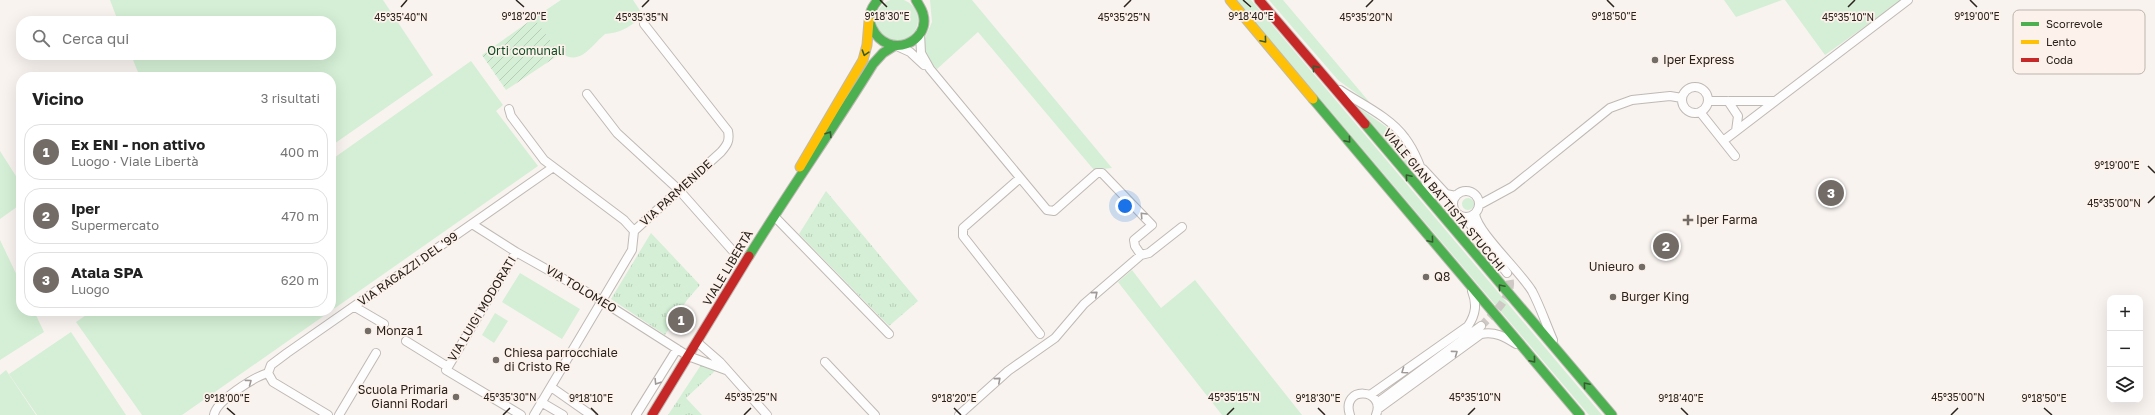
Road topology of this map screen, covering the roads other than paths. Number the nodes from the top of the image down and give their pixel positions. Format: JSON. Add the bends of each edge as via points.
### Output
{"nodes":[{"id":1,"x":865,"y":0,"type":"edge"},
{"id":2,"x":878,"y":0,"type":"edge"},
{"id":3,"x":916,"y":0,"type":"edge"},
{"id":4,"x":923,"y":0,"type":"edge"},
{"id":5,"x":1230,"y":0,"type":"edge"},
{"id":6,"x":1259,"y":0,"type":"edge"},
{"id":7,"x":1908,"y":0,"type":"edge"},
{"id":8,"x":870,"y":17,"type":"junction"},
{"id":9,"x":924,"y":18,"type":"junction"},
{"id":10,"x":644,"y":24,"type":"dead end"},
{"id":11,"x":920,"y":33,"type":"junction"},
{"id":12,"x":896,"y":47,"type":"junction"},
{"id":13,"x":930,"y":69,"type":"junction"},
{"id":14,"x":1324,"y":79,"type":"junction"},
{"id":15,"x":587,"y":94,"type":"dead end"},
{"id":16,"x":1682,"y":98,"type":"junction"},
{"id":17,"x":1708,"y":101,"type":"junction"},
{"id":18,"x":1728,"y":101,"type":"junction"},
{"id":19,"x":1774,"y":101,"type":"junction"},
{"id":20,"x":509,"y":109,"type":"dead end"},
{"id":21,"x":1700,"y":112,"type":"junction"},
{"id":22,"x":1736,"y":131,"type":"junction"},
{"id":23,"x":1723,"y":141,"type":"junction"},
{"id":24,"x":1735,"y":156,"type":"dead end"},
{"id":25,"x":1421,"y":167,"type":"junction"},
{"id":26,"x":552,"y":168,"type":"junction"},
{"id":27,"x":1020,"y":178,"type":"junction"},
{"id":28,"x":679,"y":190,"type":"junction"},
{"id":29,"x":790,"y":190,"type":"junction"},
{"id":30,"x":1474,"y":194,"type":"junction"},
{"id":31,"x":1496,"y":194,"type":"junction"},
{"id":32,"x":1456,"y":196,"type":"junction"},
{"id":33,"x":1479,"y":205,"type":"junction"},
{"id":34,"x":1436,"y":209,"type":"junction"},
{"id":35,"x":774,"y":216,"type":"junction"},
{"id":36,"x":1472,"y":216,"type":"junction"},
{"id":37,"x":472,"y":224,"type":"junction"},
{"id":38,"x":1182,"y":227,"type":"dead end"},
{"id":39,"x":634,"y":231,"type":"junction"},
{"id":40,"x":732,"y":250,"type":"dead end"},
{"id":41,"x":516,"y":252,"type":"junction"},
{"id":42,"x":1141,"y":255,"type":"junction"},
{"id":43,"x":1507,"y":273,"type":"tunnel mouth"},
{"id":44,"x":1469,"y":285,"type":"junction"},
{"id":45,"x":602,"y":301,"type":"junction"},
{"id":46,"x":355,"y":307,"type":"junction"},
{"id":47,"x":384,"y":324,"type":"dead end"},
{"id":48,"x":1481,"y":326,"type":"tunnel mouth"},
{"id":49,"x":889,"y":334,"type":"dead end"},
{"id":50,"x":1040,"y":334,"type":"dead end"},
{"id":51,"x":406,"y":341,"type":"dead end"},
{"id":52,"x":697,"y":342,"type":"junction"},
{"id":53,"x":1522,"y":348,"type":"junction"},
{"id":54,"x":677,"y":349,"type":"junction"},
{"id":55,"x":1558,"y":352,"type":"junction"},
{"id":56,"x":376,"y":353,"type":"dead end"},
{"id":57,"x":688,"y":356,"type":"junction"},
{"id":58,"x":825,"y":362,"type":"dead end"},
{"id":59,"x":448,"y":367,"type":"junction"},
{"id":60,"x":726,"y":370,"type":"junction"},
{"id":61,"x":268,"y":373,"type":"junction"},
{"id":62,"x":551,"y":387,"type":"junction"},
{"id":63,"x":1370,"y":394,"type":"junction"},
{"id":64,"x":541,"y":402,"type":"junction"},
{"id":65,"x":1377,"y":409,"type":"edge"},
{"id":66,"x":214,"y":415,"type":"edge"},
{"id":67,"x":328,"y":415,"type":"edge"},
{"id":68,"x":339,"y":415,"type":"edge"},
{"id":69,"x":521,"y":415,"type":"edge"},
{"id":70,"x":534,"y":415,"type":"edge"},
{"id":71,"x":563,"y":415,"type":"edge"},
{"id":72,"x":591,"y":415,"type":"edge"},
{"id":73,"x":636,"y":415,"type":"edge"},
{"id":74,"x":652,"y":415,"type":"edge"},
{"id":75,"x":767,"y":415,"type":"edge"},
{"id":76,"x":875,"y":415,"type":"edge"},
{"id":77,"x":959,"y":415,"type":"edge"},
{"id":78,"x":1350,"y":415,"type":"edge"},
{"id":79,"x":1580,"y":415,"type":"edge"},
{"id":80,"x":1612,"y":415,"type":"edge"}],
"edges":[{"from":1,"to":8,"type":"main road"},
{"from":2,"to":8,"type":"main road"},
{"from":3,"to":9,"type":"main road","via":[[922,7]]},
{"from":4,"to":9,"type":"main road"},
{"from":5,"to":44,"type":"main road","one_way":true},
{"from":14,"to":6,"type":"main road","name":"VIALE GIAN BATTISTA STUCCHI","one_way":true},
{"from":7,"to":19,"type":"street"},
{"from":8,"to":12,"type":"main road","via":[[872,30],[877,38],[884,44]]},
{"from":8,"to":29,"type":"main road","name":"VIALE LIBERTÀ","one_way":true,"via":[[868,45],[863,60],[806,156]]},
{"from":9,"to":11,"type":"main road"},
{"from":10,"to":28,"type":"street","name":"VIA PARMENIDE","via":[[728,131],[728,144]]},
{"from":11,"to":12,"type":"main road","name":"VIALE LIBERTÀ","via":[[911,42]]},
{"from":11,"to":13,"type":"street","via":[[921,53]]},
{"from":12,"to":13,"type":"street","via":[[910,52]]},
{"from":29,"to":12,"type":"main road","name":"VIALE LIBERTÀ","one_way":true,"via":[[823,144],[876,60]]},
{"from":13,"to":27,"type":"street"},
{"from":14,"to":25,"type":"street","via":[[1397,128],[1406,138]]},
{"from":34,"to":14,"type":"main road","name":"VIALE GIAN BATTISTA STUCCHI","one_way":true},
{"from":15,"to":28,"type":"street","via":[[618,133]]},
{"from":16,"to":17,"type":"street","via":[[1687,89],[1697,87],[1706,93]]},
{"from":16,"to":21,"type":"street","via":[[1683,105],[1688,111]]},
{"from":16,"to":31,"type":"street","via":[[1670,96],[1632,100],[1610,108],[1512,187]]},
{"from":17,"to":18,"type":"street"},
{"from":17,"to":21,"type":"street"},
{"from":18,"to":19,"type":"street"},
{"from":18,"to":22,"type":"street","via":[[1738,116]]},
{"from":19,"to":22,"type":"street"},
{"from":20,"to":26,"type":"street","via":[[511,116]]},
{"from":21,"to":23,"type":"street"},
{"from":22,"to":23,"type":"street"},
{"from":23,"to":24,"type":"street"},
{"from":25,"to":32,"type":"street","via":[[1446,194]]},
{"from":25,"to":34,"type":"street"},
{"from":26,"to":37,"type":"street","name":"VIA RAGAZZI DEL '99"},
{"from":26,"to":39,"type":"street","via":[[624,220]]},
{"from":42,"to":27,"type":"street","one_way":true,"via":[[1134,240],[1152,224],[1102,174],[1097,173],[1054,211],[1047,210]]},
{"from":27,"to":50,"type":"street","via":[[963,228],[963,236]]},
{"from":28,"to":39,"type":"street","name":"VIA PARMENIDE"},
{"from":28,"to":40,"type":"street"},
{"from":29,"to":35,"type":"main road","name":"VIALE LIBERTÀ"},
{"from":30,"to":31,"type":"street"},
{"from":30,"to":32,"type":"street","via":[[1464,191]]},
{"from":30,"to":33,"type":"street"},
{"from":31,"to":33,"type":"street"},
{"from":32,"to":36,"type":"street","via":[[1454,208],[1459,216]]},
{"from":33,"to":36,"type":"street"},
{"from":55,"to":34,"type":"main road","name":"VIALE GIAN BATTISTA STUCCHI","one_way":true},
{"from":35,"to":49,"type":"street"},
{"from":35,"to":52,"type":"main road","name":"VIALE LIBERTÀ"},
{"from":36,"to":43,"type":"street","via":[[1470,224]]},
{"from":36,"to":55,"type":"street","via":[[1532,292]]},
{"from":37,"to":41,"type":"street","name":"VIA TOLOMEO"},
{"from":37,"to":46,"type":"street","name":"VIA RAGAZZI DEL '99"},
{"from":38,"to":42,"type":"street","via":[[1149,253]]},
{"from":39,"to":45,"type":"street","name":"VIA PARMENIDE","via":[[632,250]]},
{"from":41,"to":45,"type":"street","name":"VIA TOLOMEO"},
{"from":41,"to":59,"type":"street","name":"VIA LUIGI MODORATI"},
{"from":77,"to":42,"type":"street","one_way":true,"via":[[1008,372],[1055,338],[1084,304]]},
{"from":44,"to":53,"type":"main road"},
{"from":44,"to":63,"type":"street","one_way":true,"via":[[1475,299],[1475,308],[1474,318],[1468,326]]},
{"from":45,"to":54,"type":"street","name":"VIA TOLOMEO"},
{"from":45,"to":62,"type":"street","name":"VIA PARMENIDE"},
{"from":46,"to":47,"type":"street"},
{"from":46,"to":61,"type":"street","name":"VIA RAGAZZI DEL '99","via":[[271,365]]},
{"from":48,"to":65,"type":"street"},
{"from":51,"to":59,"type":"street"},
{"from":52,"to":57,"type":"main road","name":"VIALE LIBERTÀ"},
{"from":52,"to":60,"type":"street"},
{"from":65,"to":53,"type":"street","one_way":true,"via":[[1481,334],[1489,332],[1504,336]]},
{"from":53,"to":79,"type":"main road","one_way":true},
{"from":54,"to":57,"type":"street","name":"VIA TOLOMEO"},
{"from":54,"to":73,"type":"street","one_way":true},
{"from":80,"to":55,"type":"main road","name":"VIALE GIAN BATTISTA STUCCHI","one_way":true},
{"from":56,"to":68,"type":"street"},
{"from":57,"to":60,"type":"street","name":"VIA TOLOMEO"},
{"from":57,"to":74,"type":"main road","name":"VIALE LIBERTÀ"},
{"from":58,"to":76,"type":"street"},
{"from":59,"to":69,"type":"street","via":[[446,370]]},
{"from":60,"to":75,"type":"street"},
{"from":66,"to":61,"type":"street","one_way":true,"via":[[220,404],[256,376]]},
{"from":61,"to":67,"type":"street","via":[[273,382]]},
{"from":62,"to":64,"type":"street","name":"VIA PARMENIDE"},
{"from":62,"to":72,"type":"street"},
{"from":63,"to":65,"type":"street"},
{"from":63,"to":78,"type":"street","via":[[1355,396],[1349,404]]},
{"from":64,"to":70,"type":"street","name":"VIA PARMENIDE"},
{"from":64,"to":71,"type":"street"}]}
